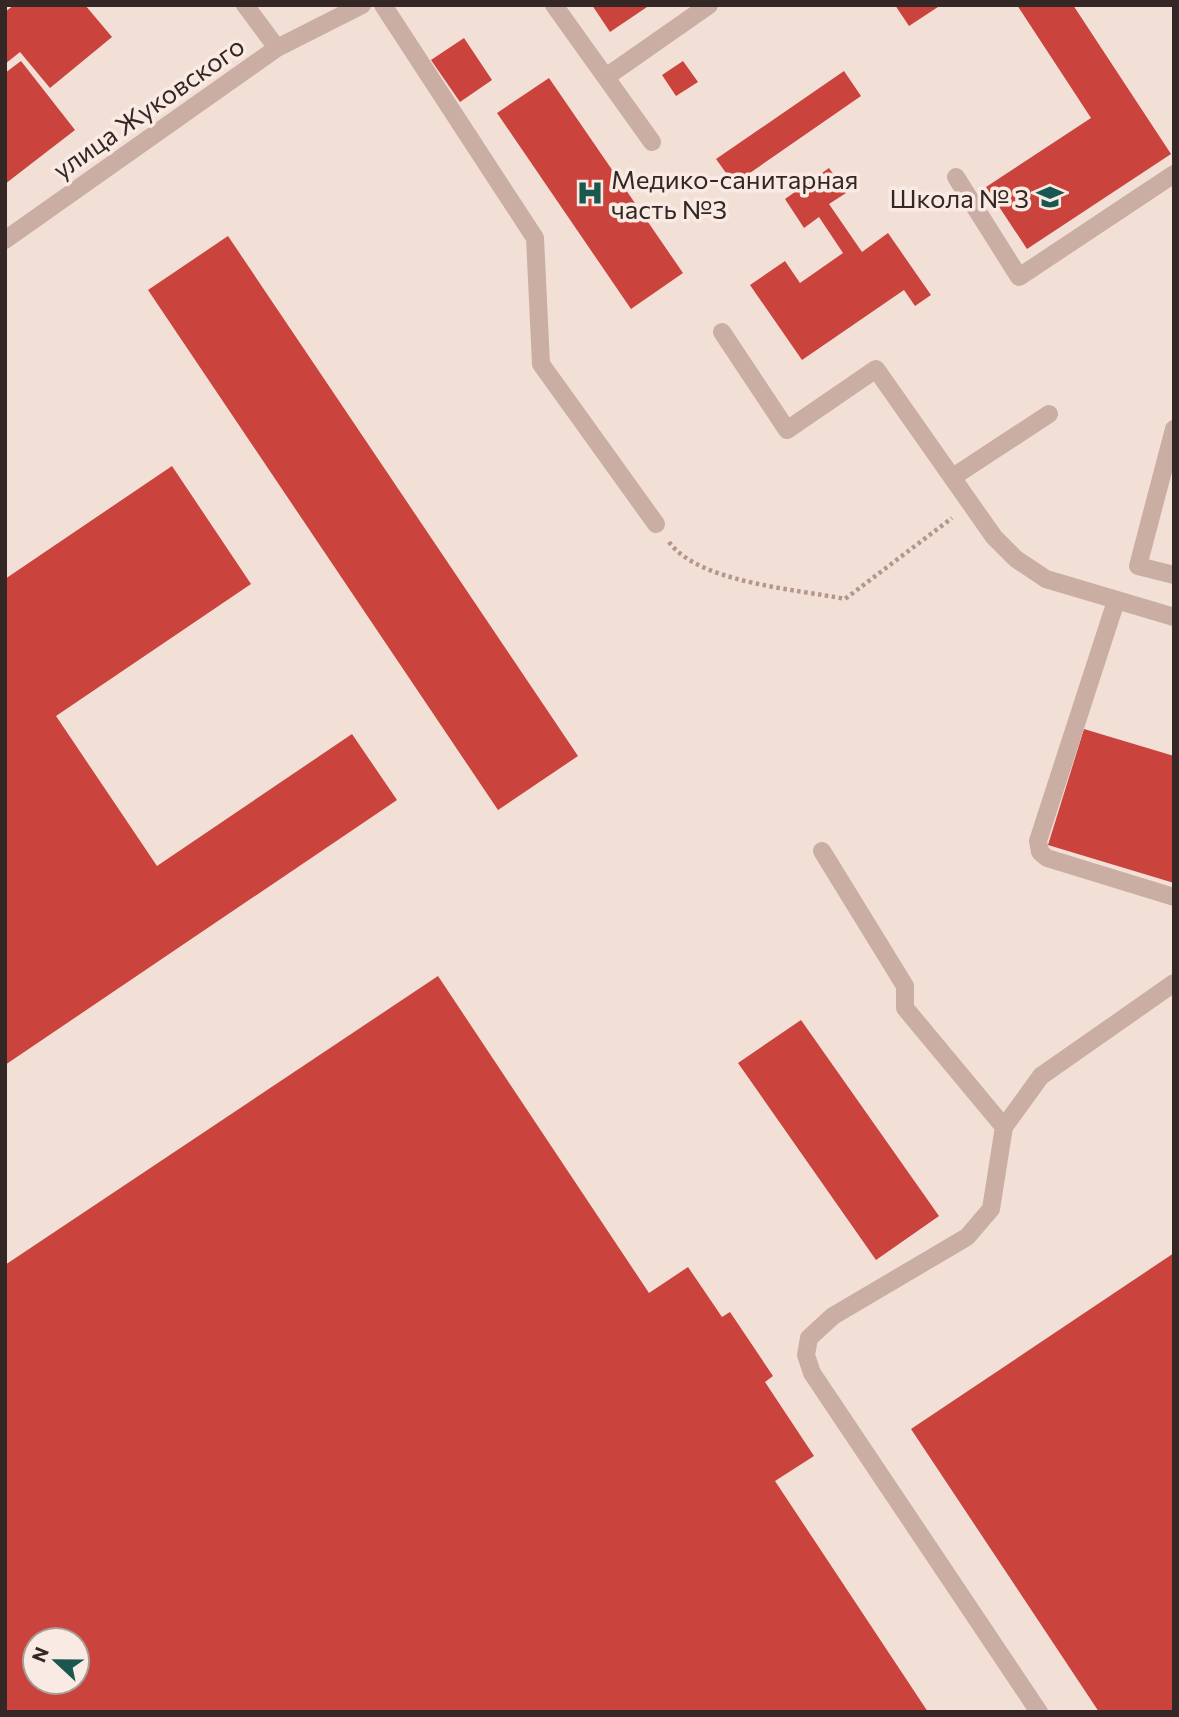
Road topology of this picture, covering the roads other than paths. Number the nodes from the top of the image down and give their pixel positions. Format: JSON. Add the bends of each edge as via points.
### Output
{"nodes":[{"id":1,"x":245,"y":5,"type":"edge"},
{"id":2,"x":362,"y":5,"type":"edge"},
{"id":3,"x":383,"y":5,"type":"edge"},
{"id":4,"x":554,"y":5,"type":"edge"},
{"id":5,"x":709,"y":5,"type":"edge"},
{"id":6,"x":277,"y":48,"type":"junction"},
{"id":7,"x":606,"y":77,"type":"junction"},
{"id":8,"x":652,"y":142,"type":"dead end"},
{"id":9,"x":1174,"y":174,"type":"edge"},
{"id":10,"x":956,"y":177,"type":"dead end"},
{"id":11,"x":5,"y":240,"type":"edge"},
{"id":12,"x":722,"y":332,"type":"dead end"},
{"id":13,"x":1049,"y":414,"type":"dead end"},
{"id":14,"x":1174,"y":429,"type":"edge"},
{"id":15,"x":953,"y":477,"type":"junction"},
{"id":16,"x":656,"y":524,"type":"road end"},
{"id":17,"x":1174,"y":575,"type":"edge"},
{"id":18,"x":1116,"y":601,"type":"junction"},
{"id":19,"x":1174,"y":617,"type":"edge"},
{"id":20,"x":822,"y":851,"type":"dead end"},
{"id":21,"x":1174,"y":897,"type":"edge"},
{"id":22,"x":1174,"y":983,"type":"edge"},
{"id":23,"x":1004,"y":1128,"type":"junction"},
{"id":24,"x":1039,"y":1712,"type":"edge"}],
"edges":[{"from":1,"to":6,"type":"street","name":"улица Жуковского"},
{"from":2,"to":6,"type":"street"},
{"from":3,"to":16,"type":"street","via":[[535,238],[541,364]]},
{"from":4,"to":7,"type":"street"},
{"from":5,"to":7,"type":"street"},
{"from":6,"to":11,"type":"street","name":"улица Жуковского"},
{"from":7,"to":8,"type":"street"},
{"from":9,"to":10,"type":"street","via":[[1019,277]]},
{"from":12,"to":15,"type":"street","via":[[787,430],[876,369]]},
{"from":13,"to":15,"type":"street"},
{"from":14,"to":17,"type":"street","via":[[1138,566]]},
{"from":15,"to":18,"type":"street","via":[[1016,559],[1046,579]]},
{"from":18,"to":19,"type":"street"},
{"from":18,"to":21,"type":"street","via":[[1038,841],[1040,852]]},
{"from":20,"to":23,"type":"street","via":[[905,986],[905,1008]]},
{"from":22,"to":23,"type":"street","via":[[1041,1076]]},
{"from":23,"to":24,"type":"street","via":[[991,1209],[967,1237],[833,1316],[809,1338],[806,1354],[813,1373]]}]}
